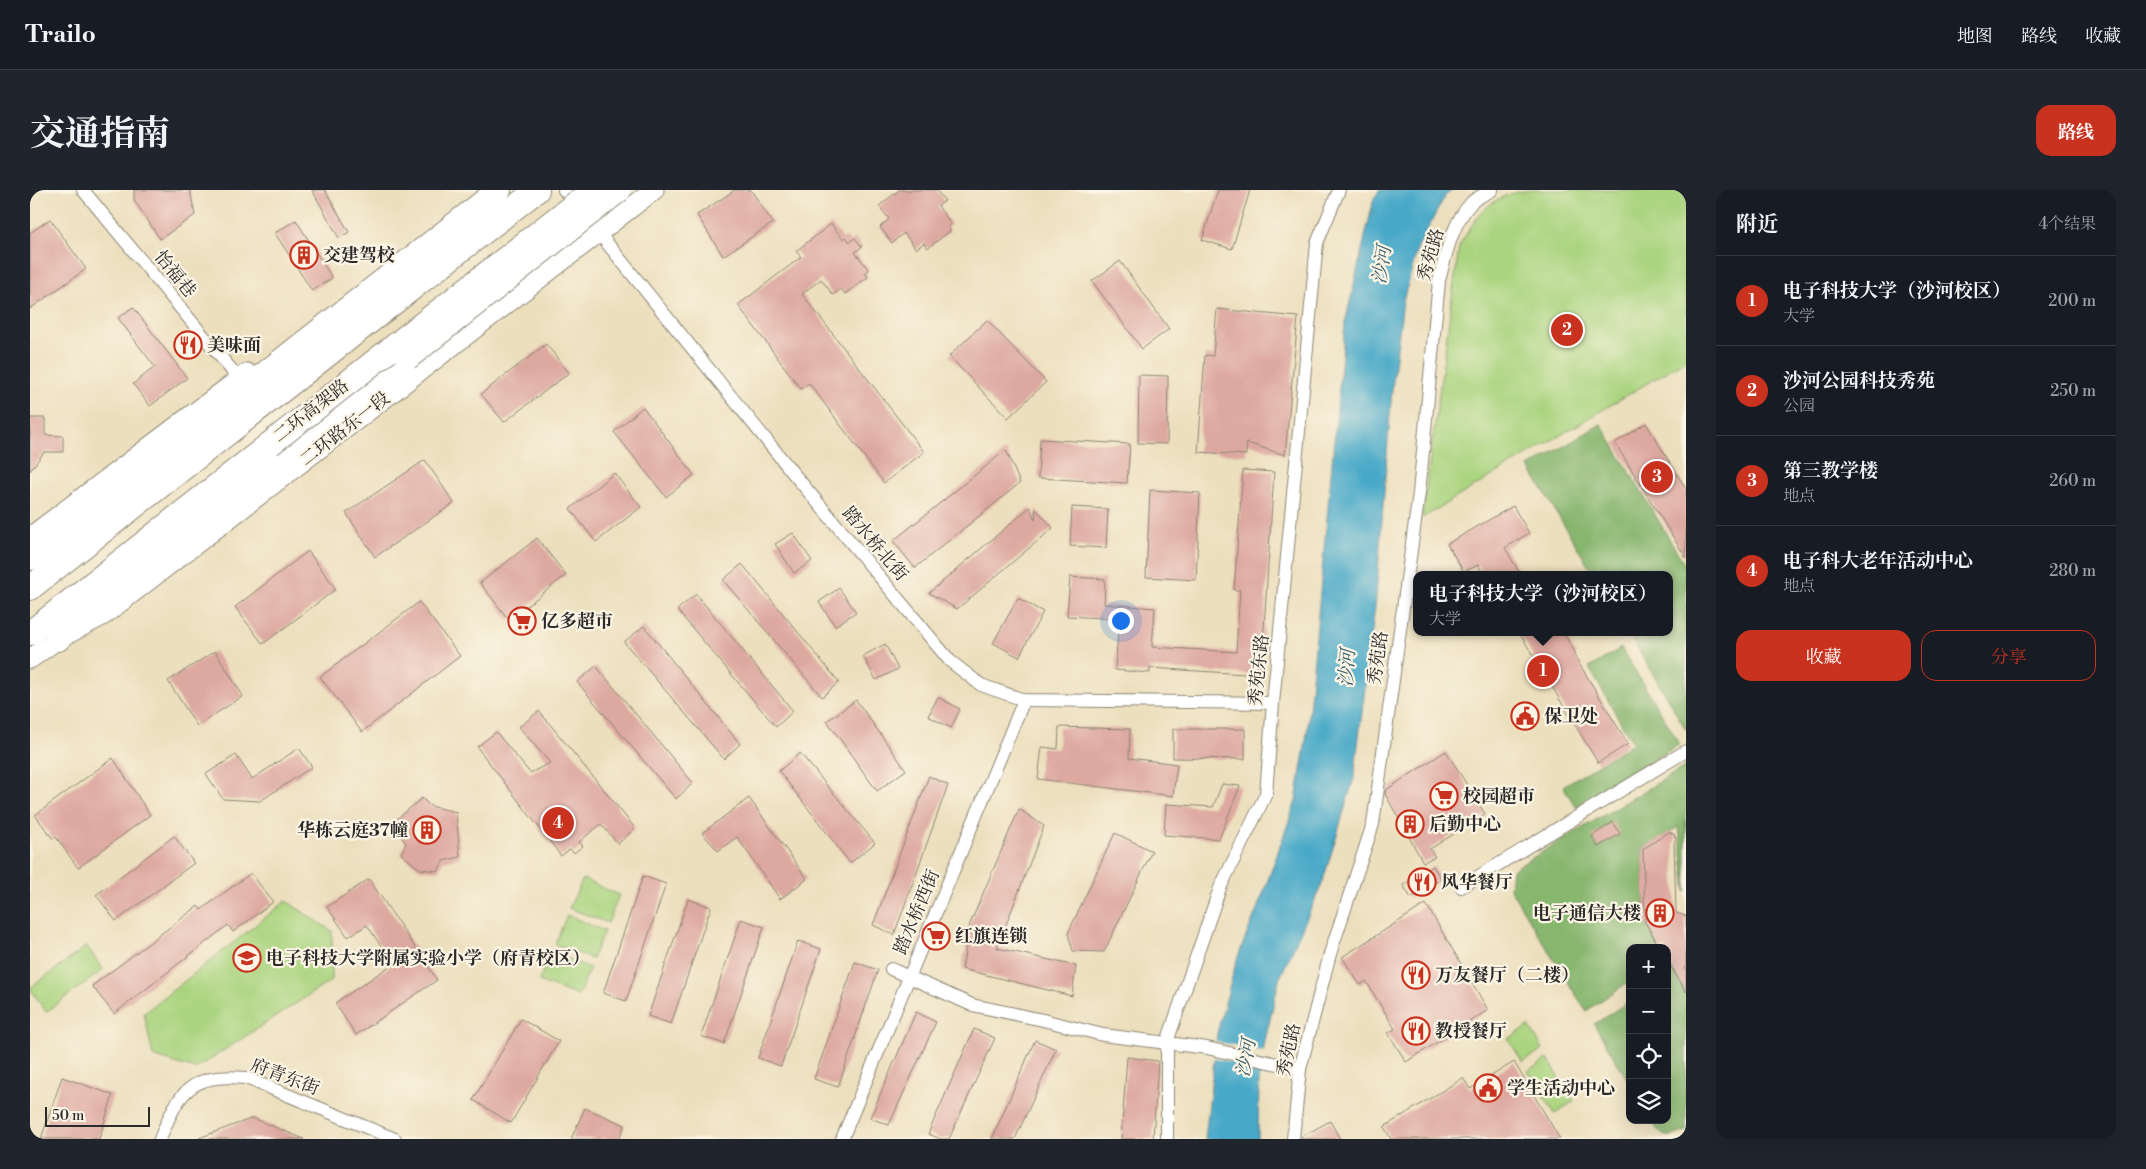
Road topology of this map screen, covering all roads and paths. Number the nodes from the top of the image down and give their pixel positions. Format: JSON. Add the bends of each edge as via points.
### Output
{"nodes":[{"id":1,"x":83,"y":190,"type":"edge"},
{"id":2,"x":489,"y":190,"type":"edge"},
{"id":3,"x":499,"y":190,"type":"edge"},
{"id":4,"x":537,"y":190,"type":"edge"},
{"id":5,"x":564,"y":190,"type":"edge"},
{"id":6,"x":593,"y":190,"type":"edge"},
{"id":7,"x":619,"y":190,"type":"edge"},
{"id":8,"x":654,"y":190,"type":"edge"},
{"id":9,"x":1339,"y":190,"type":"edge"},
{"id":10,"x":1492,"y":190,"type":"edge"},
{"id":11,"x":599,"y":234,"type":"junction"},
{"id":12,"x":239,"y":379,"type":"junction"},
{"id":13,"x":30,"y":537,"type":"edge"},
{"id":14,"x":30,"y":558,"type":"edge"},
{"id":15,"x":30,"y":588,"type":"edge"},
{"id":16,"x":30,"y":633,"type":"edge"},
{"id":17,"x":58,"y":640,"type":"junction"},
{"id":18,"x":30,"y":659,"type":"edge"},
{"id":19,"x":1024,"y":700,"type":"junction"},
{"id":20,"x":1272,"y":703,"type":"junction"},
{"id":21,"x":1686,"y":751,"type":"edge"},
{"id":22,"x":1461,"y":887,"type":"dead end"},
{"id":23,"x":891,"y":969,"type":"dead end"},
{"id":24,"x":909,"y":977,"type":"junction"},
{"id":25,"x":1167,"y":1042,"type":"junction"},
{"id":26,"x":1300,"y":1069,"type":"junction"},
{"id":27,"x":160,"y":1139,"type":"edge"},
{"id":28,"x":395,"y":1139,"type":"edge"},
{"id":29,"x":842,"y":1139,"type":"edge"},
{"id":30,"x":1167,"y":1139,"type":"edge"},
{"id":31,"x":1293,"y":1139,"type":"edge"}],
"edges":[{"from":1,"to":12,"type":"street","name":"怡福巷"},
{"from":2,"to":12,"type":"main road"},
{"from":3,"to":14,"type":"highway"},
{"from":4,"to":15,"type":"highway","name":"二环高架路"},
{"from":5,"to":11,"type":"street","name":"踏水桥北街"},
{"from":6,"to":16,"type":"highway","name":"二环高架路","bridge":true},
{"from":7,"to":17,"type":"highway","bridge":true,"via":[[88,609]]},
{"from":8,"to":11,"type":"main road","name":"二环路东一段"},
{"from":9,"to":20,"type":"street","name":"秀苑东路","via":[[1317,243]]},
{"from":10,"to":26,"type":"street","name":"秀苑路","via":[[1472,202],[1457,227],[1447,248],[1439,281],[1419,492],[1373,824],[1330,954]]},
{"from":11,"to":17,"type":"main road","name":"二环路东一段","via":[[104,615]]},
{"from":11,"to":19,"type":"street","name":"踏水桥北街","via":[[950,661],[981,685]]},
{"from":12,"to":13,"type":"main road"},
{"from":17,"to":18,"type":"main road","name":"二环路东一段"},
{"from":19,"to":20,"type":"street","name":"踏水桥北街"},
{"from":19,"to":24,"type":"street","name":"踏水桥西街"},
{"from":20,"to":25,"type":"street","name":"秀苑东路","via":[[1266,794],[1220,888]]},
{"from":21,"to":22,"type":"street"},
{"from":23,"to":24,"type":"street"},
{"from":24,"to":25,"type":"street","via":[[972,1005],[1103,1035]]},
{"from":24,"to":29,"type":"street","name":"踏水桥西街"},
{"from":25,"to":26,"type":"street"},
{"from":25,"to":30,"type":"street","name":"秀苑东路"},
{"from":26,"to":31,"type":"street","name":"秀苑路"},
{"from":27,"to":28,"type":"street","name":"府青东街","via":[[172,1110],[184,1092],[198,1083],[222,1076],[246,1078]]}]}
